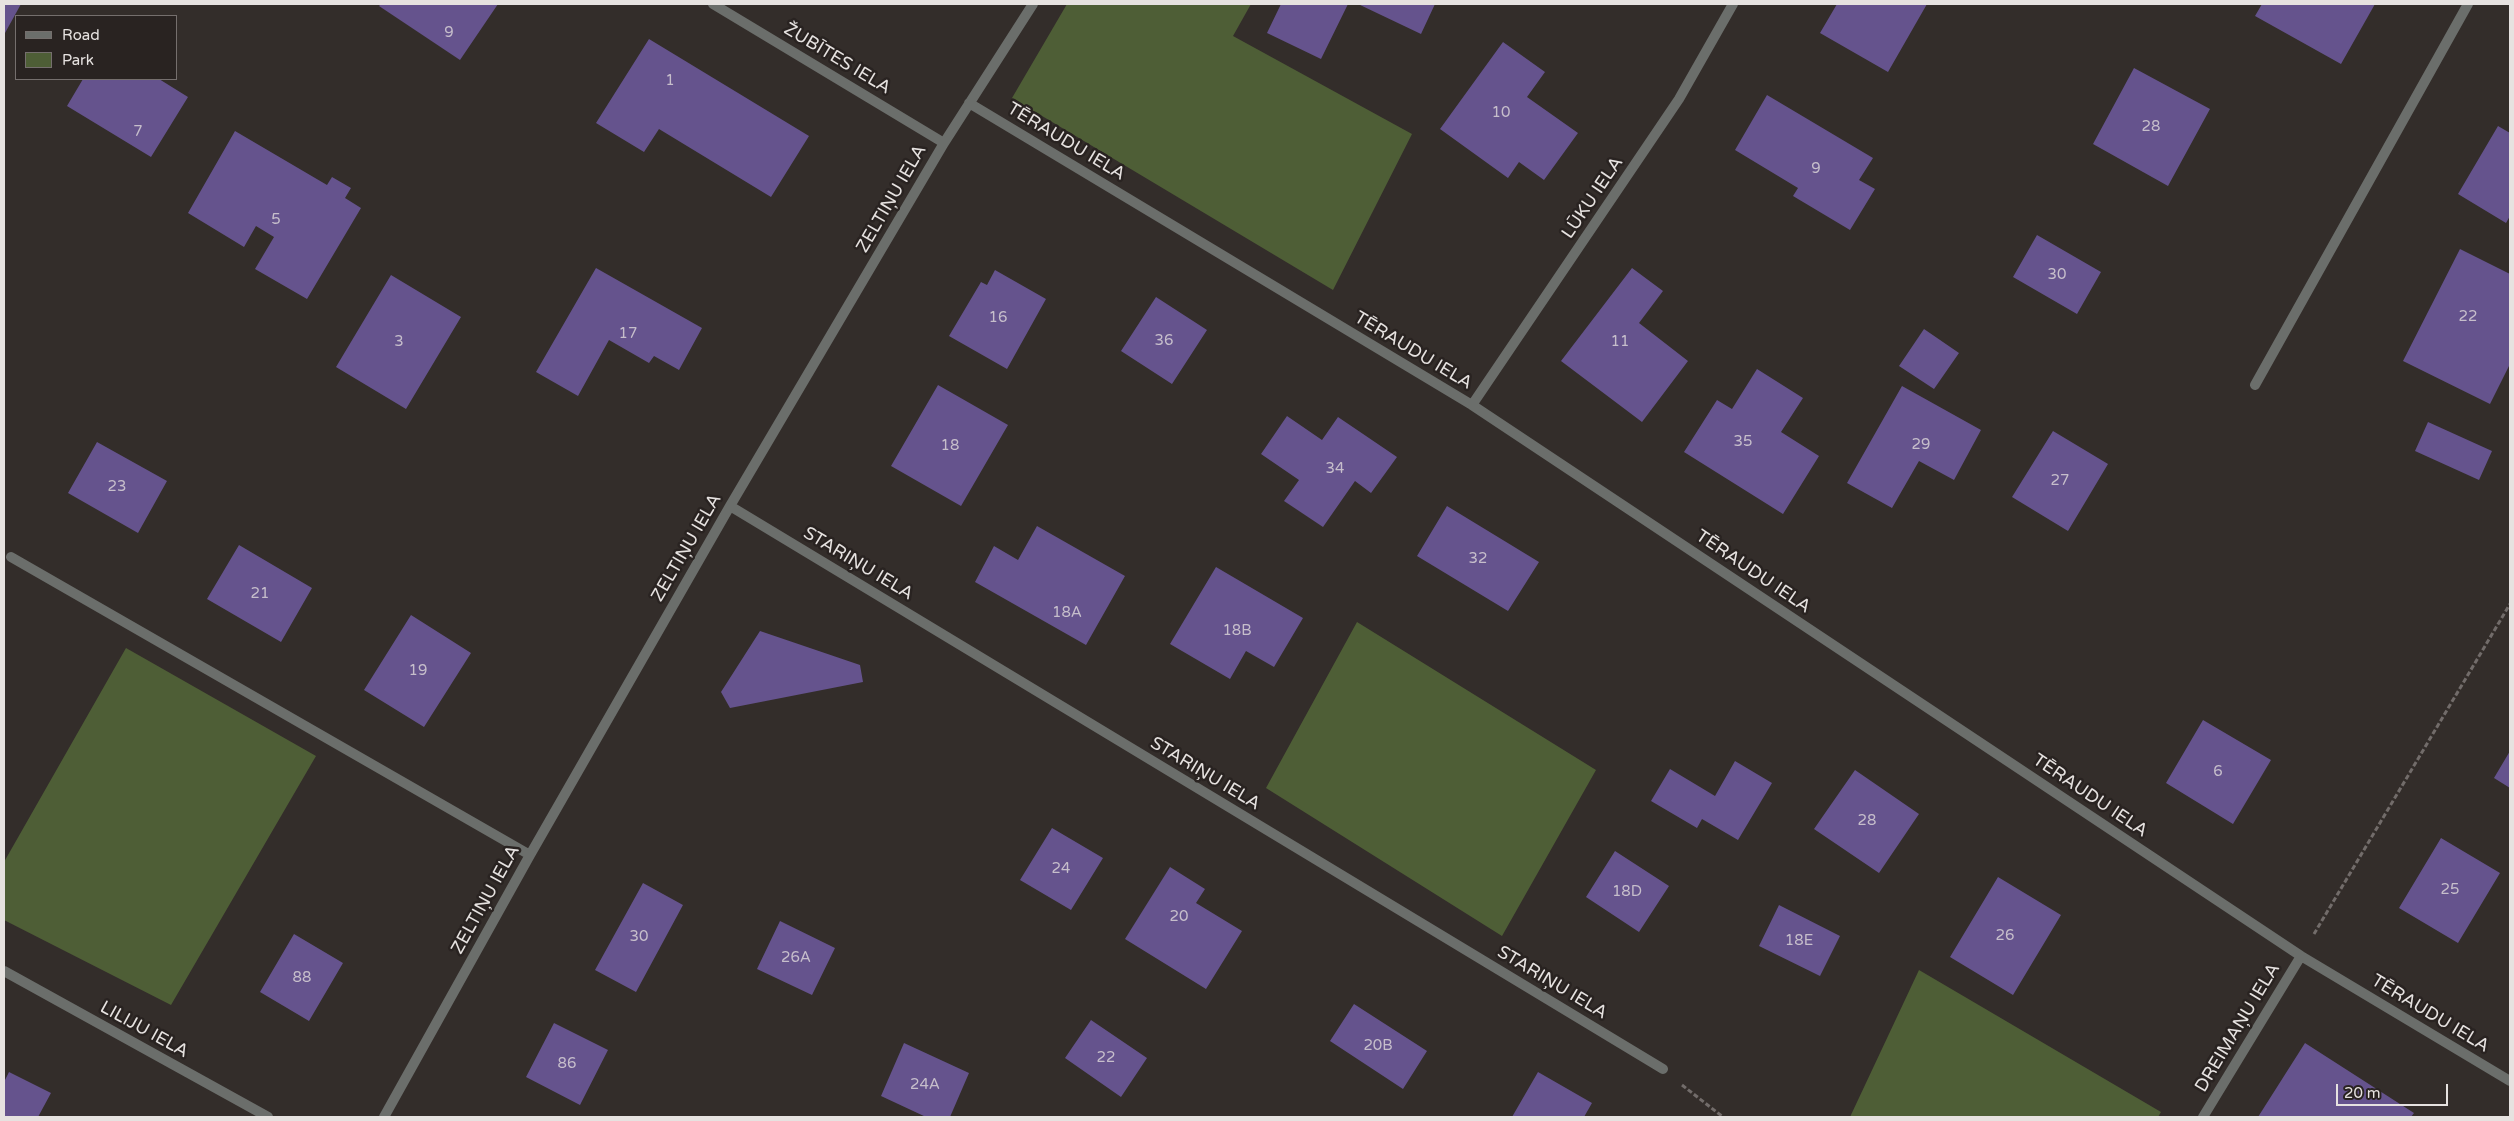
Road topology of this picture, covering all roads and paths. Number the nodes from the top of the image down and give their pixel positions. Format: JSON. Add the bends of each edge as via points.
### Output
{"nodes":[{"id":1,"x":713,"y":4,"type":"edge"},
{"id":2,"x":1032,"y":4,"type":"edge"},
{"id":3,"x":1733,"y":4,"type":"edge"},
{"id":4,"x":2468,"y":4,"type":"edge"},
{"id":5,"x":969,"y":103,"type":"junction"},
{"id":6,"x":944,"y":143,"type":"junction"},
{"id":7,"x":2255,"y":385,"type":"dead end"},
{"id":8,"x":1472,"y":405,"type":"junction"},
{"id":9,"x":730,"y":506,"type":"junction"},
{"id":10,"x":11,"y":557,"type":"dead end"},
{"id":11,"x":2510,"y":604,"type":"edge"},
{"id":12,"x":530,"y":856,"type":"junction"},
{"id":13,"x":2301,"y":956,"type":"junction"},
{"id":14,"x":4,"y":971,"type":"edge"},
{"id":15,"x":1663,"y":1069,"type":"joint"},
{"id":16,"x":2510,"y":1081,"type":"edge"},
{"id":17,"x":268,"y":1117,"type":"edge"},
{"id":18,"x":384,"y":1117,"type":"edge"},
{"id":19,"x":1723,"y":1117,"type":"edge"},
{"id":20,"x":2203,"y":1117,"type":"edge"}],
"edges":[{"from":1,"to":6,"type":"street","name":"ŽUBĪTES IELA"},
{"from":2,"to":5,"type":"street","name":"ZELTIŅU IELA"},
{"from":3,"to":8,"type":"street","name":"LŪKU IELA","via":[[1679,99]]},
{"from":4,"to":7,"type":"street"},
{"from":5,"to":6,"type":"street","name":"ZELTIŅU IELA"},
{"from":5,"to":8,"type":"street","name":"TĒRAUDU IELA"},
{"from":6,"to":9,"type":"street","name":"ZELTIŅU IELA"},
{"from":8,"to":13,"type":"street","name":"TĒRAUDU IELA"},
{"from":9,"to":12,"type":"street","name":"ZELTIŅU IELA"},
{"from":9,"to":15,"type":"street","name":"STARIŅU IELA"},
{"from":10,"to":12,"type":"street"},
{"from":11,"to":13,"type":"path"},
{"from":12,"to":18,"type":"street","name":"ZELTIŅU IELA"},
{"from":13,"to":16,"type":"street","name":"TĒRAUDU IELA"},
{"from":13,"to":20,"type":"street","name":"DREIMAŅU IELA"},
{"from":14,"to":17,"type":"street","name":"LILIJU IELA"},
{"from":15,"to":19,"type":"path"}]}
